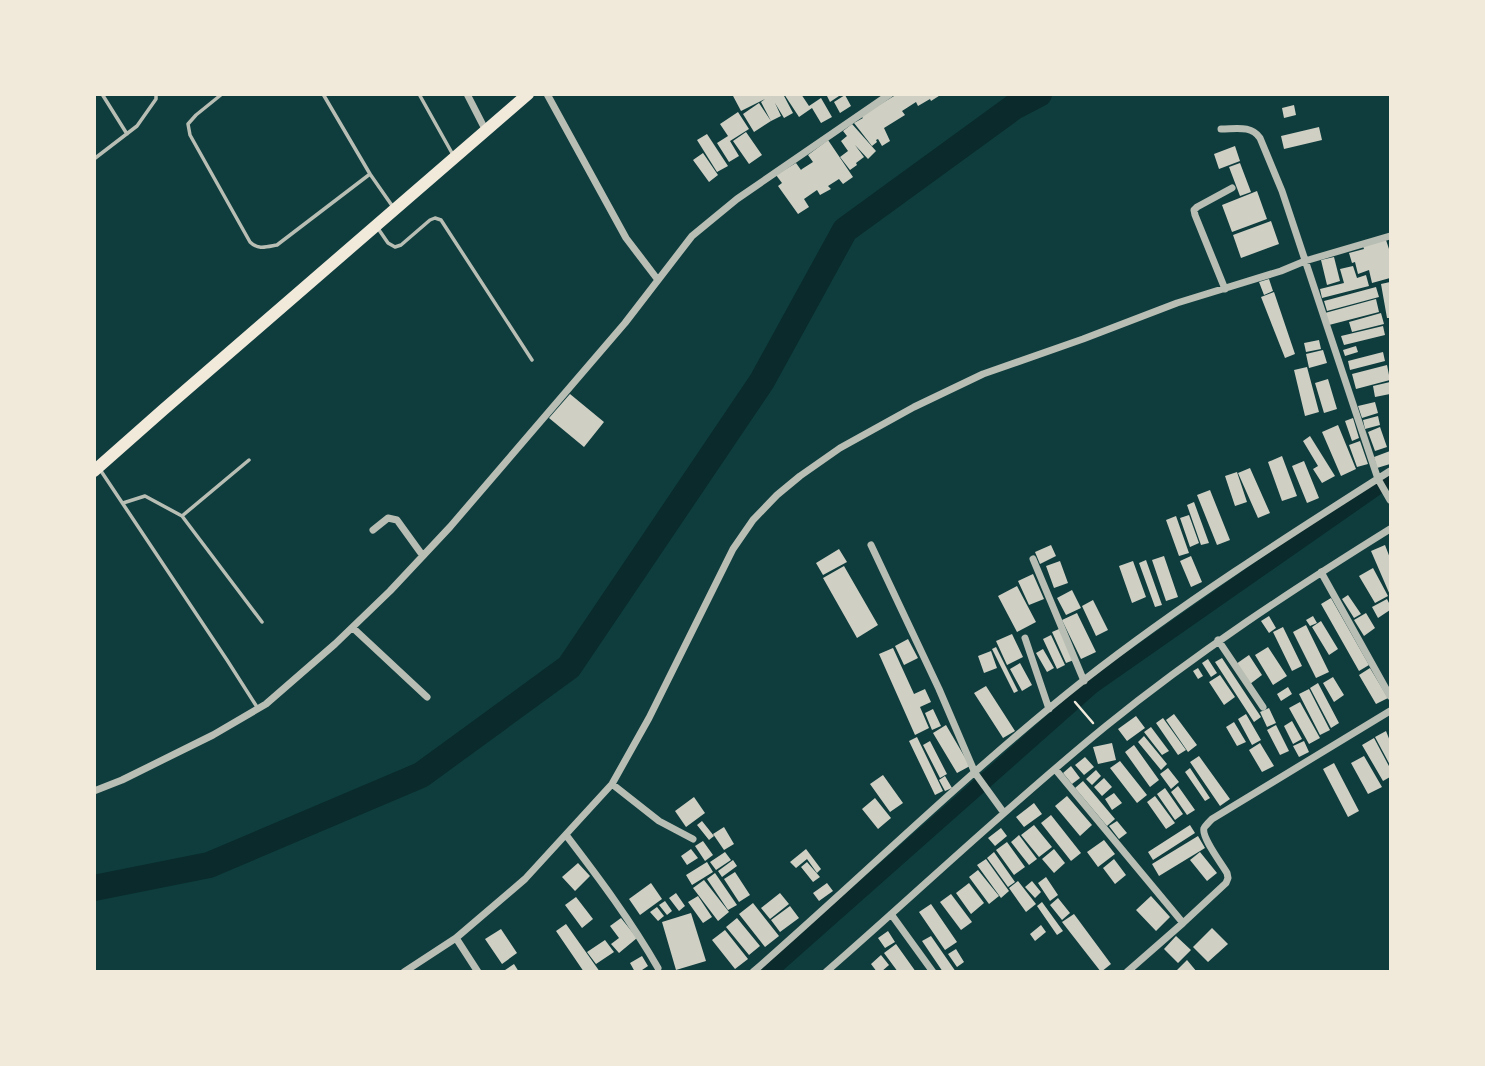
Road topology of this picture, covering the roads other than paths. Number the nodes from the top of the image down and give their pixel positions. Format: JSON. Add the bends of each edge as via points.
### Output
{"nodes":[{"id":1,"x":102,"y":94,"type":"edge"},
{"id":2,"x":156,"y":94,"type":"edge"},
{"id":3,"x":222,"y":94,"type":"edge"},
{"id":4,"x":323,"y":94,"type":"edge"},
{"id":5,"x":419,"y":94,"type":"edge"},
{"id":6,"x":467,"y":94,"type":"edge"},
{"id":7,"x":547,"y":94,"type":"edge"},
{"id":8,"x":890,"y":94,"type":"edge"},
{"id":9,"x":524,"y":96,"type":"edge"},
{"id":10,"x":1221,"y":129,"type":"dead end"},
{"id":11,"x":486,"y":131,"type":"junction"},
{"id":12,"x":127,"y":134,"type":"junction"},
{"id":13,"x":455,"y":158,"type":"junction"},
{"id":14,"x":94,"y":159,"type":"edge"},
{"id":15,"x":370,"y":174,"type":"junction"},
{"id":16,"x":1232,"y":188,"type":"dead end"},
{"id":17,"x":395,"y":210,"type":"junction"},
{"id":18,"x":377,"y":227,"type":"junction"},
{"id":19,"x":1391,"y":236,"type":"edge"},
{"id":20,"x":1305,"y":261,"type":"junction"},
{"id":21,"x":659,"y":281,"type":"junction"},
{"id":22,"x":1225,"y":289,"type":"junction"},
{"id":23,"x":532,"y":360,"type":"dead end"},
{"id":24,"x":249,"y":460,"type":"dead end"},
{"id":25,"x":96,"y":466,"type":"edge"},
{"id":26,"x":1391,"y":471,"type":"edge"},
{"id":27,"x":1379,"y":481,"type":"junction"},
{"id":28,"x":1391,"y":500,"type":"edge"},
{"id":29,"x":122,"y":503,"type":"junction"},
{"id":30,"x":182,"y":516,"type":"junction"},
{"id":31,"x":1391,"y":529,"type":"edge"},
{"id":32,"x":373,"y":530,"type":"dead end"},
{"id":33,"x":871,"y":545,"type":"dead end"},
{"id":34,"x":423,"y":556,"type":"junction"},
{"id":35,"x":1033,"y":559,"type":"dead end"},
{"id":36,"x":1321,"y":572,"type":"junction"},
{"id":37,"x":262,"y":622,"type":"dead end"},
{"id":38,"x":353,"y":628,"type":"junction"},
{"id":39,"x":1026,"y":638,"type":"dead end"},
{"id":40,"x":1218,"y":640,"type":"junction"},
{"id":41,"x":1084,"y":681,"type":"junction"},
{"id":42,"x":1391,"y":696,"type":"edge"},
{"id":43,"x":427,"y":697,"type":"dead end"},
{"id":44,"x":1262,"y":707,"type":"dead end"},
{"id":45,"x":258,"y":709,"type":"junction"},
{"id":46,"x":1049,"y":709,"type":"junction"},
{"id":47,"x":1391,"y":711,"type":"edge"},
{"id":48,"x":1055,"y":769,"type":"junction"},
{"id":49,"x":977,"y":776,"type":"junction"},
{"id":50,"x":612,"y":784,"type":"junction"},
{"id":51,"x":94,"y":791,"type":"edge"},
{"id":52,"x":1004,"y":813,"type":"junction"},
{"id":53,"x":566,"y":835,"type":"junction"},
{"id":54,"x":693,"y":839,"type":"dead end"},
{"id":55,"x":891,"y":914,"type":"junction"},
{"id":56,"x":1183,"y":923,"type":"junction"},
{"id":57,"x":456,"y":938,"type":"junction"},
{"id":58,"x":658,"y":970,"type":"edge"},
{"id":59,"x":404,"y":971,"type":"edge"},
{"id":60,"x":478,"y":971,"type":"edge"},
{"id":61,"x":753,"y":971,"type":"edge"},
{"id":62,"x":826,"y":971,"type":"edge"},
{"id":63,"x":933,"y":971,"type":"edge"},
{"id":64,"x":1127,"y":971,"type":"edge"}],
"edges":[{"from":1,"to":12,"type":"lane"},
{"from":2,"to":12,"type":"lane"},
{"from":3,"to":15,"type":"lane","via":[[195,115],[188,124],[190,135],[254,246],[277,245]]},
{"from":4,"to":15,"type":"lane"},
{"from":5,"to":13,"type":"lane"},
{"from":6,"to":11,"type":"street"},
{"from":7,"to":21,"type":"street","via":[[626,238]]},
{"from":8,"to":21,"type":"street","via":[[737,199],[692,236]]},
{"from":9,"to":11,"type":"main road"},
{"from":10,"to":20,"type":"street","via":[[1250,128],[1260,138]]},
{"from":11,"to":13,"type":"main road"},
{"from":12,"to":14,"type":"lane"},
{"from":13,"to":17,"type":"main road"},
{"from":15,"to":17,"type":"lane"},
{"from":16,"to":22,"type":"street","via":[[1195,210]]},
{"from":17,"to":18,"type":"main road"},
{"from":18,"to":23,"type":"lane","via":[[395,247],[430,220],[441,220]]},
{"from":18,"to":25,"type":"main road"},
{"from":19,"to":20,"type":"street"},
{"from":20,"to":22,"type":"street"},
{"from":20,"to":27,"type":"street"},
{"from":21,"to":34,"type":"street"},
{"from":22,"to":50,"type":"street","via":[[983,374],[840,448],[800,476],[754,520],[733,549]]},
{"from":24,"to":30,"type":"lane"},
{"from":25,"to":29,"type":"lane"},
{"from":26,"to":27,"type":"street"},
{"from":27,"to":28,"type":"street"},
{"from":27,"to":41,"type":"street","via":[[1194,598]]},
{"from":29,"to":30,"type":"lane","via":[[145,496]]},
{"from":29,"to":45,"type":"lane"},
{"from":30,"to":37,"type":"lane"},
{"from":31,"to":36,"type":"street"},
{"from":32,"to":34,"type":"street","via":[[388,518],[397,520]]},
{"from":33,"to":49,"type":"street"},
{"from":34,"to":38,"type":"street"},
{"from":35,"to":41,"type":"street"},
{"from":36,"to":40,"type":"street"},
{"from":36,"to":42,"type":"street"},
{"from":38,"to":43,"type":"street"},
{"from":38,"to":45,"type":"street"},
{"from":39,"to":46,"type":"street"},
{"from":40,"to":44,"type":"street"},
{"from":40,"to":48,"type":"street"},
{"from":41,"to":46,"type":"street"},
{"from":45,"to":51,"type":"street","via":[[213,736]]},
{"from":46,"to":49,"type":"street"},
{"from":47,"to":56,"type":"street","via":[[1205,826],[1206,839],[1228,878]]},
{"from":48,"to":52,"type":"street"},
{"from":48,"to":56,"type":"street"},
{"from":49,"to":52,"type":"street"},
{"from":49,"to":61,"type":"street"},
{"from":50,"to":53,"type":"street"},
{"from":50,"to":54,"type":"street","via":[[659,821]]},
{"from":52,"to":55,"type":"street"},
{"from":53,"to":57,"type":"street","via":[[525,879]]},
{"from":53,"to":58,"type":"street","via":[[606,886]]},
{"from":55,"to":62,"type":"street"},
{"from":55,"to":63,"type":"street"},
{"from":56,"to":64,"type":"street"},
{"from":57,"to":59,"type":"street"},
{"from":57,"to":60,"type":"street"}]}
